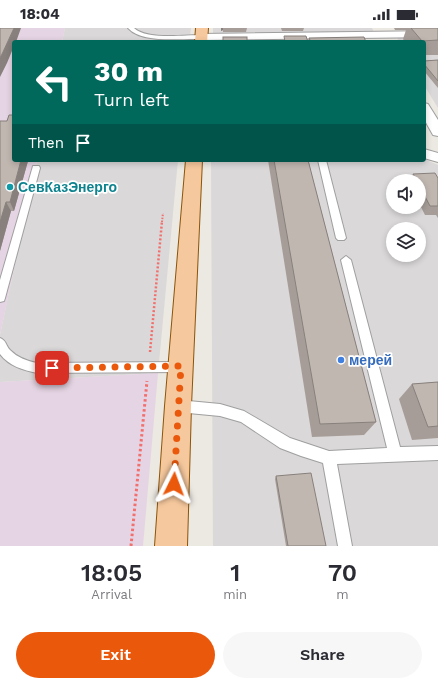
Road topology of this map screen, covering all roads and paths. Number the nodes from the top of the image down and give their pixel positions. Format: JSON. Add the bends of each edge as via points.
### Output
{"nodes":[{"id":1,"x":130,"y":28,"type":"edge"},
{"id":2,"x":438,"y":34,"type":"edge"},
{"id":3,"x":384,"y":35,"type":"edge"},
{"id":4,"x":148,"y":36,"type":"junction"},
{"id":5,"x":201,"y":36,"type":"edge"},
{"id":6,"x":142,"y":40,"type":"edge"},
{"id":7,"x":426,"y":111,"type":"edge"},
{"id":8,"x":438,"y":132,"type":"edge"},
{"id":9,"x":426,"y":154,"type":"edge"},
{"id":10,"x":438,"y":158,"type":"edge"},
{"id":11,"x":194,"y":162,"type":"edge"},
{"id":12,"x":322,"y":162,"type":"edge"},
{"id":13,"x":36,"y":168,"type":"dead end"},
{"id":14,"x":341,"y":238,"type":"dead end"},
{"id":15,"x":346,"y":260,"type":"dead end"},
{"id":16,"x":0,"y":298,"type":"edge"},
{"id":17,"x":0,"y":343,"type":"edge"},
{"id":18,"x":181,"y":366,"type":"junction"},
{"id":19,"x":178,"y":406,"type":"junction"},
{"id":20,"x":438,"y":453,"type":"edge"},
{"id":21,"x":395,"y":454,"type":"junction"},
{"id":22,"x":329,"y":458,"type":"junction"},
{"id":23,"x":172,"y":546,"type":"edge"},
{"id":24,"x":345,"y":546,"type":"edge"}],
"edges":[{"from":1,"to":4,"type":"lane","via":[[138,34]]},
{"from":2,"to":3,"type":"street"},
{"from":3,"to":5,"type":"street"},
{"from":4,"to":5,"type":"lane"},
{"from":4,"to":6,"type":"lane"},
{"from":7,"to":8,"type":"street"},
{"from":9,"to":10,"type":"street"},
{"from":11,"to":18,"type":"main road"},
{"from":12,"to":14,"type":"lane"},
{"from":13,"to":16,"type":"lane"},
{"from":15,"to":21,"type":"lane"},
{"from":17,"to":18,"type":"lane","via":[[3,350],[14,360],[37,368]]},
{"from":18,"to":19,"type":"main road"},
{"from":19,"to":22,"type":"lane","via":[[220,410],[244,417],[285,443]]},
{"from":19,"to":23,"type":"main road"},
{"from":20,"to":21,"type":"lane"},
{"from":21,"to":22,"type":"lane"},
{"from":22,"to":24,"type":"lane"}]}
